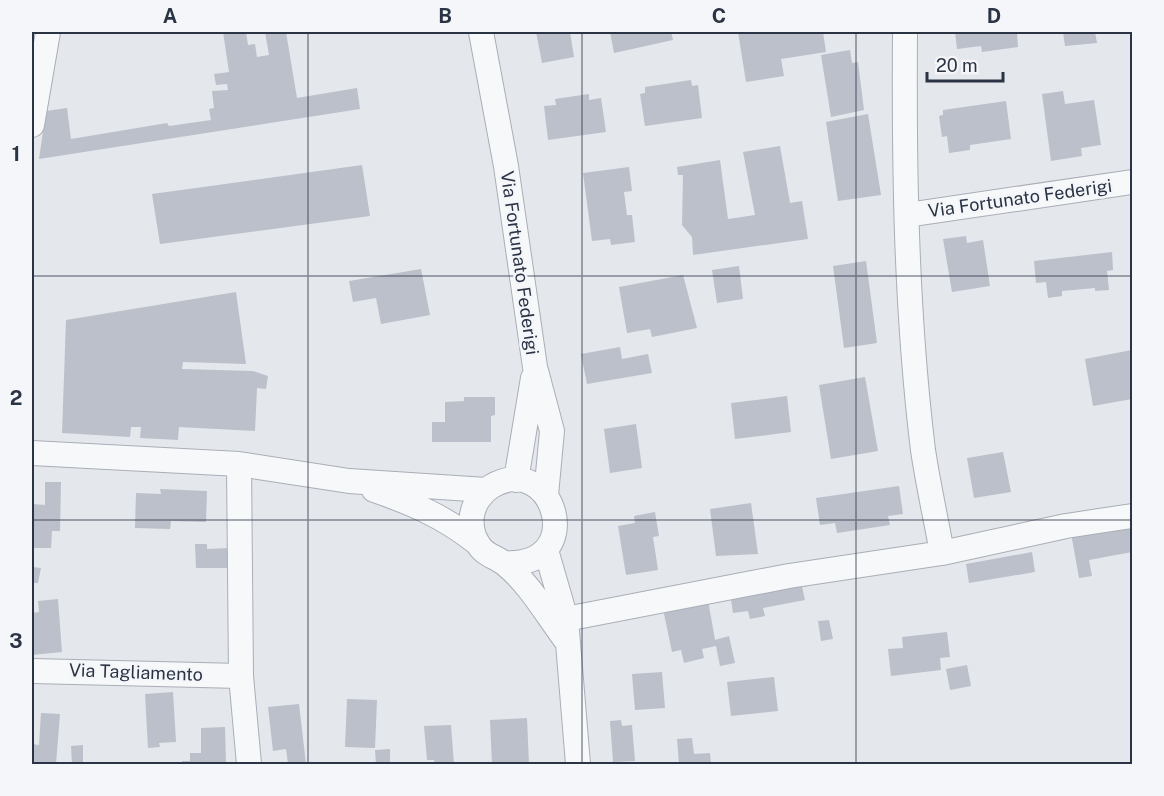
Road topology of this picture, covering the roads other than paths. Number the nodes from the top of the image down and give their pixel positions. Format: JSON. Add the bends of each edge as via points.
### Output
{"nodes":[{"id":1,"x":48,"y":32,"type":"edge"},
{"id":2,"x":481,"y":32,"type":"edge"},
{"id":3,"x":905,"y":32,"type":"edge"},
{"id":4,"x":32,"y":125,"type":"edge"},
{"id":5,"x":1132,"y":182,"type":"edge"},
{"id":6,"x":908,"y":214,"type":"junction"},
{"id":7,"x":535,"y":367,"type":"junction"},
{"id":8,"x":32,"y":453,"type":"edge"},
{"id":9,"x":239,"y":464,"type":"junction"},
{"id":10,"x":516,"y":480,"type":"junction"},
{"id":11,"x":349,"y":481,"type":"junction"},
{"id":12,"x":486,"y":490,"type":"junction"},
{"id":13,"x":546,"y":495,"type":"junction"},
{"id":14,"x":1132,"y":516,"type":"edge"},
{"id":15,"x":477,"y":543,"type":"junction"},
{"id":16,"x":546,"y":550,"type":"junction"},
{"id":17,"x":942,"y":553,"type":"junction"},
{"id":18,"x":504,"y":563,"type":"junction"},
{"id":19,"x":566,"y":619,"type":"junction"},
{"id":20,"x":568,"y":643,"type":"junction"},
{"id":21,"x":32,"y":671,"type":"edge"},
{"id":22,"x":241,"y":676,"type":"junction"},
{"id":23,"x":249,"y":765,"type":"edge"},
{"id":24,"x":578,"y":765,"type":"edge"}],
"edges":[{"from":1,"to":4,"type":"street"},
{"from":2,"to":7,"type":"street","name":"Via Fortunato Federigi","via":[[506,166]]},
{"from":3,"to":6,"type":"street","name":"Via Fortunato Federigi"},
{"from":5,"to":6,"type":"street","name":"Via Fortunato Federigi"},
{"from":6,"to":17,"type":"street","name":"Via Fortunato Federigi","via":[[916,377],[924,452]]},
{"from":7,"to":10,"type":"street"},
{"from":7,"to":13,"type":"street","name":"Via Fortunato Federigi","via":[[552,432]]},
{"from":8,"to":9,"type":"street"},
{"from":9,"to":11,"type":"street"},
{"from":9,"to":22,"type":"street"},
{"from":10,"to":12,"type":"street","via":[[500,482]]},
{"from":10,"to":13,"type":"street","via":[[532,484]]},
{"from":11,"to":12,"type":"street"},
{"from":11,"to":15,"type":"street","via":[[416,505],[455,525]]},
{"from":12,"to":15,"type":"street","via":[[472,515]]},
{"from":13,"to":16,"type":"street","via":[[556,522],[554,537]]},
{"from":14,"to":17,"type":"street"},
{"from":15,"to":18,"type":"street","via":[[488,556]]},
{"from":16,"to":18,"type":"street","via":[[519,564]]},
{"from":16,"to":19,"type":"street"},
{"from":17,"to":19,"type":"street","via":[[789,576]]},
{"from":18,"to":20,"type":"street"},
{"from":19,"to":20,"type":"street"},
{"from":20,"to":24,"type":"street"},
{"from":21,"to":22,"type":"street","name":"Via Tagliamento"},
{"from":22,"to":23,"type":"street"}]}
